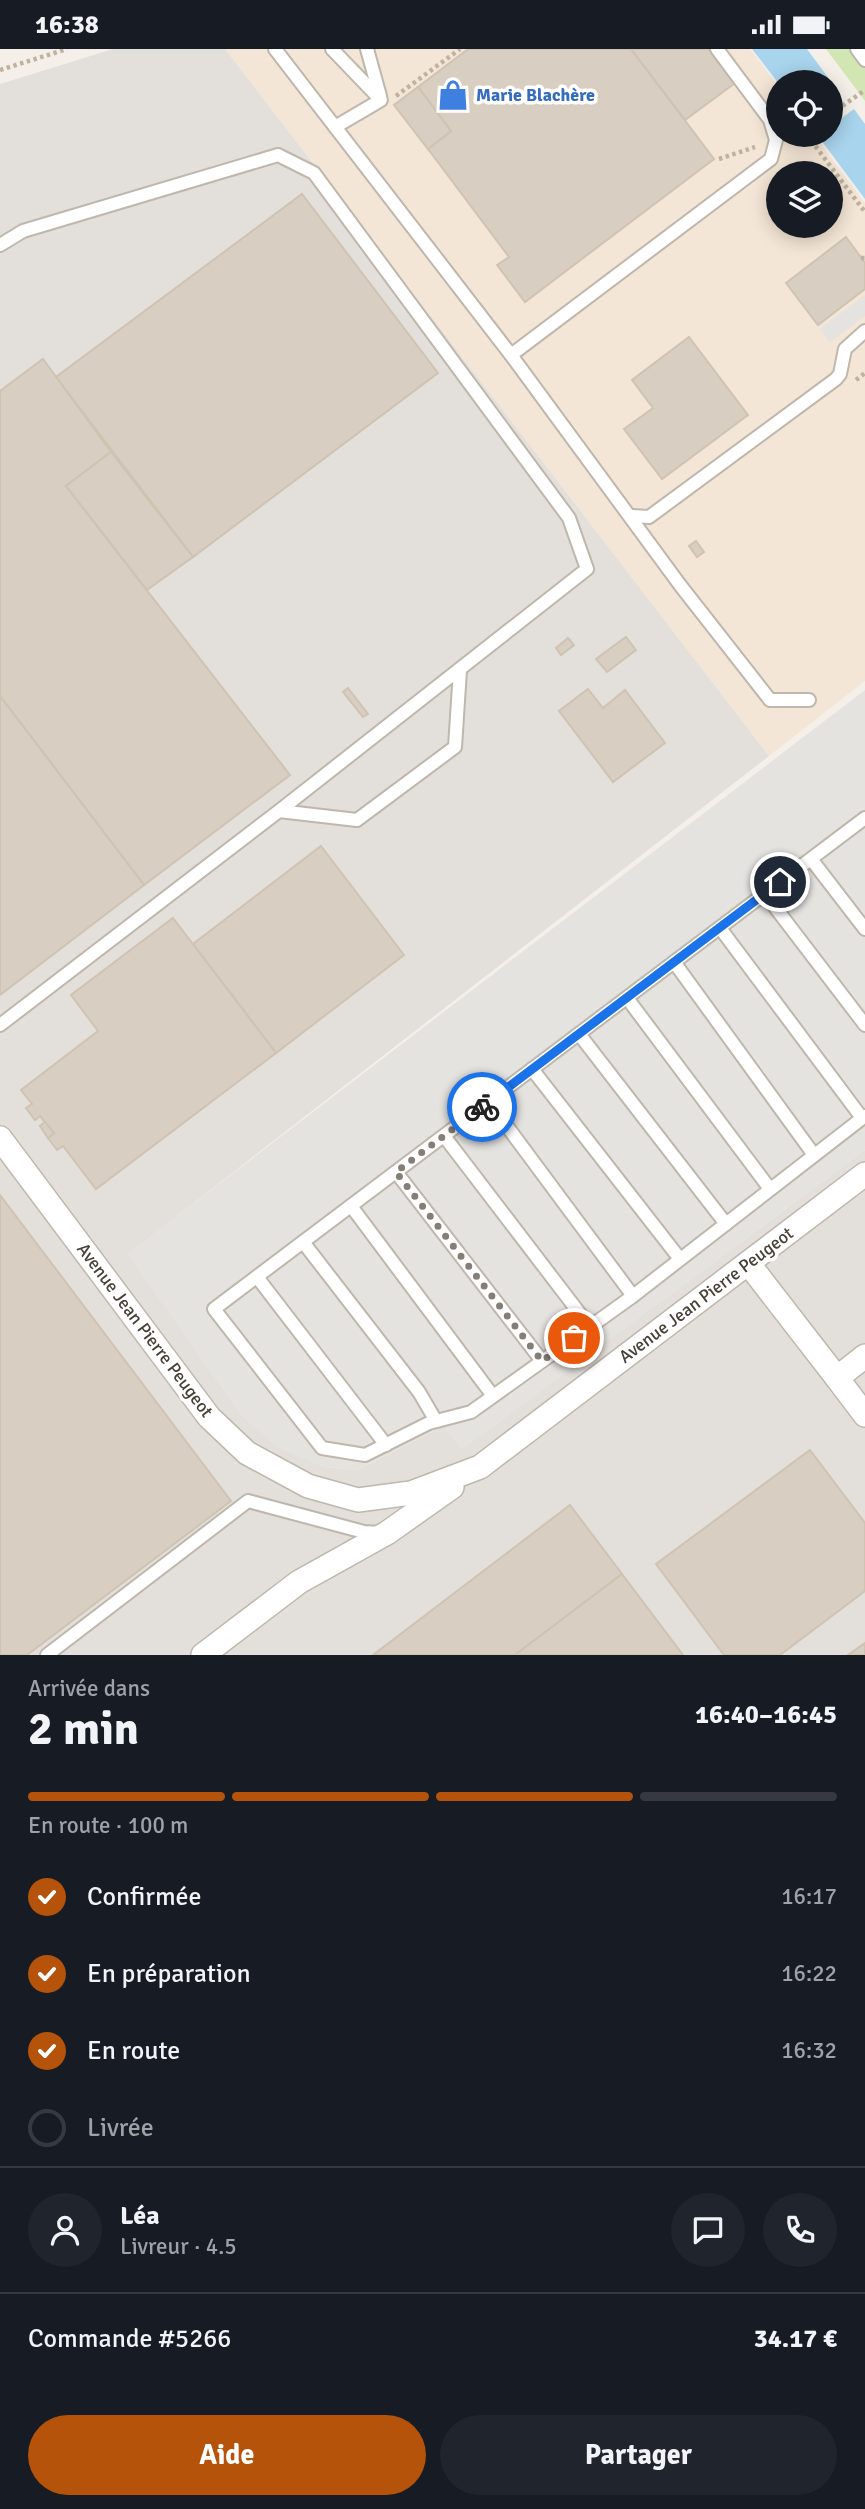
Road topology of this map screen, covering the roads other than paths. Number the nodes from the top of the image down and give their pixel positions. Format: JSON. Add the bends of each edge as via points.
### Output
{"nodes":[{"id":1,"x":275,"y":49,"type":"edge"},
{"id":2,"x":332,"y":49,"type":"edge"},
{"id":3,"x":367,"y":49,"type":"edge"},
{"id":4,"x":718,"y":49,"type":"edge"},
{"id":5,"x":857,"y":49,"type":"edge"},
{"id":6,"x":865,"y":60,"type":"edge"},
{"id":7,"x":381,"y":100,"type":"junction"},
{"id":8,"x":335,"y":127,"type":"junction"},
{"id":9,"x":0,"y":245,"type":"edge"},
{"id":10,"x":865,"y":331,"type":"edge"},
{"id":11,"x":511,"y":355,"type":"junction"},
{"id":12,"x":632,"y":516,"type":"junction"},
{"id":13,"x":460,"y":670,"type":"junction"},
{"id":14,"x":809,"y":700,"type":"dead end"},
{"id":15,"x":279,"y":811,"type":"junction"},
{"id":16,"x":862,"y":826,"type":"edge"},
{"id":17,"x":811,"y":859,"type":"junction"},
{"id":18,"x":765,"y":894,"type":"junction"},
{"id":19,"x":720,"y":928,"type":"junction"},
{"id":20,"x":865,"y":929,"type":"edge"},
{"id":21,"x":674,"y":962,"type":"junction"},
{"id":22,"x":627,"y":998,"type":"junction"},
{"id":23,"x":0,"y":1025,"type":"edge"},
{"id":24,"x":865,"y":1025,"type":"edge"},
{"id":25,"x":579,"y":1034,"type":"junction"},
{"id":26,"x":532,"y":1069,"type":"junction"},
{"id":27,"x":489,"y":1102,"type":"junction"},
{"id":28,"x":863,"y":1117,"type":"edge"},
{"id":29,"x":443,"y":1136,"type":"junction"},
{"id":30,"x":0,"y":1138,"type":"edge"},
{"id":31,"x":814,"y":1155,"type":"junction"},
{"id":32,"x":396,"y":1172,"type":"junction"},
{"id":33,"x":865,"y":1174,"type":"edge"},
{"id":34,"x":770,"y":1189,"type":"junction"},
{"id":35,"x":351,"y":1206,"type":"junction"},
{"id":36,"x":726,"y":1224,"type":"junction"},
{"id":37,"x":303,"y":1242,"type":"junction"},
{"id":38,"x":680,"y":1259,"type":"junction"},
{"id":39,"x":748,"y":1263,"type":"junction"},
{"id":40,"x":257,"y":1277,"type":"junction"},
{"id":41,"x":633,"y":1296,"type":"junction"},
{"id":42,"x":590,"y":1327,"type":"junction"},
{"id":43,"x":865,"y":1356,"type":"edge"},
{"id":44,"x":542,"y":1361,"type":"junction"},
{"id":45,"x":837,"y":1378,"type":"junction"},
{"id":46,"x":493,"y":1397,"type":"junction"},
{"id":47,"x":865,"y":1415,"type":"edge"},
{"id":48,"x":436,"y":1422,"type":"junction"},
{"id":49,"x":386,"y":1445,"type":"junction"},
{"id":50,"x":480,"y":1467,"type":"junction"},
{"id":51,"x":387,"y":1533,"type":"junction"},
{"id":52,"x":47,"y":1655,"type":"edge"},
{"id":53,"x":203,"y":1655,"type":"edge"}],
"edges":[{"from":1,"to":8,"type":"lane"},
{"from":2,"to":7,"type":"lane"},
{"from":3,"to":7,"type":"lane"},
{"from":4,"to":11,"type":"lane","via":[[771,120],[776,140],[771,159]]},
{"from":5,"to":6,"type":"lane"},
{"from":7,"to":8,"type":"lane"},
{"from":8,"to":11,"type":"lane"},
{"from":9,"to":13,"type":"lane","via":[[23,231],[278,155],[314,173],[569,518],[580,545],[587,569]]},
{"from":10,"to":12,"type":"lane","via":[[845,349],[835,379],[649,517]]},
{"from":11,"to":12,"type":"lane"},
{"from":12,"to":14,"type":"lane","via":[[770,700]]},
{"from":13,"to":15,"type":"lane"},
{"from":13,"to":15,"type":"lane","via":[[455,747],[357,820]]},
{"from":15,"to":23,"type":"lane"},
{"from":16,"to":17,"type":"lane"},
{"from":17,"to":18,"type":"lane"},
{"from":17,"to":20,"type":"lane"},
{"from":18,"to":19,"type":"lane"},
{"from":18,"to":24,"type":"lane"},
{"from":19,"to":21,"type":"lane"},
{"from":19,"to":28,"type":"lane"},
{"from":21,"to":22,"type":"lane"},
{"from":21,"to":31,"type":"lane"},
{"from":22,"to":25,"type":"lane"},
{"from":22,"to":34,"type":"lane"},
{"from":25,"to":26,"type":"lane"},
{"from":25,"to":36,"type":"lane"},
{"from":26,"to":27,"type":"lane"},
{"from":26,"to":38,"type":"lane"},
{"from":27,"to":29,"type":"lane"},
{"from":27,"to":41,"type":"lane"},
{"from":28,"to":31,"type":"lane"},
{"from":29,"to":32,"type":"lane"},
{"from":29,"to":42,"type":"lane"},
{"from":30,"to":50,"type":"street","name":"Avenue Jean Pierre Peugeot","via":[[209,1416],[247,1453],[308,1486],[358,1500],[411,1493]]},
{"from":31,"to":34,"type":"lane"},
{"from":32,"to":35,"type":"lane"},
{"from":32,"to":44,"type":"lane"},
{"from":33,"to":39,"type":"street","name":"Avenue Jean Pierre Peugeot"},
{"from":34,"to":36,"type":"lane"},
{"from":35,"to":37,"type":"lane"},
{"from":35,"to":46,"type":"lane"},
{"from":36,"to":38,"type":"lane"},
{"from":37,"to":40,"type":"lane"},
{"from":37,"to":48,"type":"lane","via":[[419,1392]]},
{"from":38,"to":41,"type":"lane"},
{"from":39,"to":45,"type":"street"},
{"from":39,"to":50,"type":"street","name":"Avenue Jean Pierre Peugeot"},
{"from":40,"to":49,"type":"lane"},
{"from":40,"to":49,"type":"lane","via":[[214,1309],[322,1448],[365,1455]]},
{"from":41,"to":42,"type":"lane"},
{"from":42,"to":44,"type":"lane"},
{"from":43,"to":45,"type":"street"},
{"from":44,"to":46,"type":"lane"},
{"from":45,"to":47,"type":"street"},
{"from":46,"to":48,"type":"lane","via":[[471,1412]]},
{"from":48,"to":49,"type":"lane"},
{"from":50,"to":51,"type":"street","name":"Avenue Jean Pierre Peugeot"},
{"from":51,"to":52,"type":"lane","via":[[364,1532],[248,1501]]},
{"from":51,"to":53,"type":"street","name":"Avenue Jean Pierre Peugeot","via":[[299,1582]]}]}
